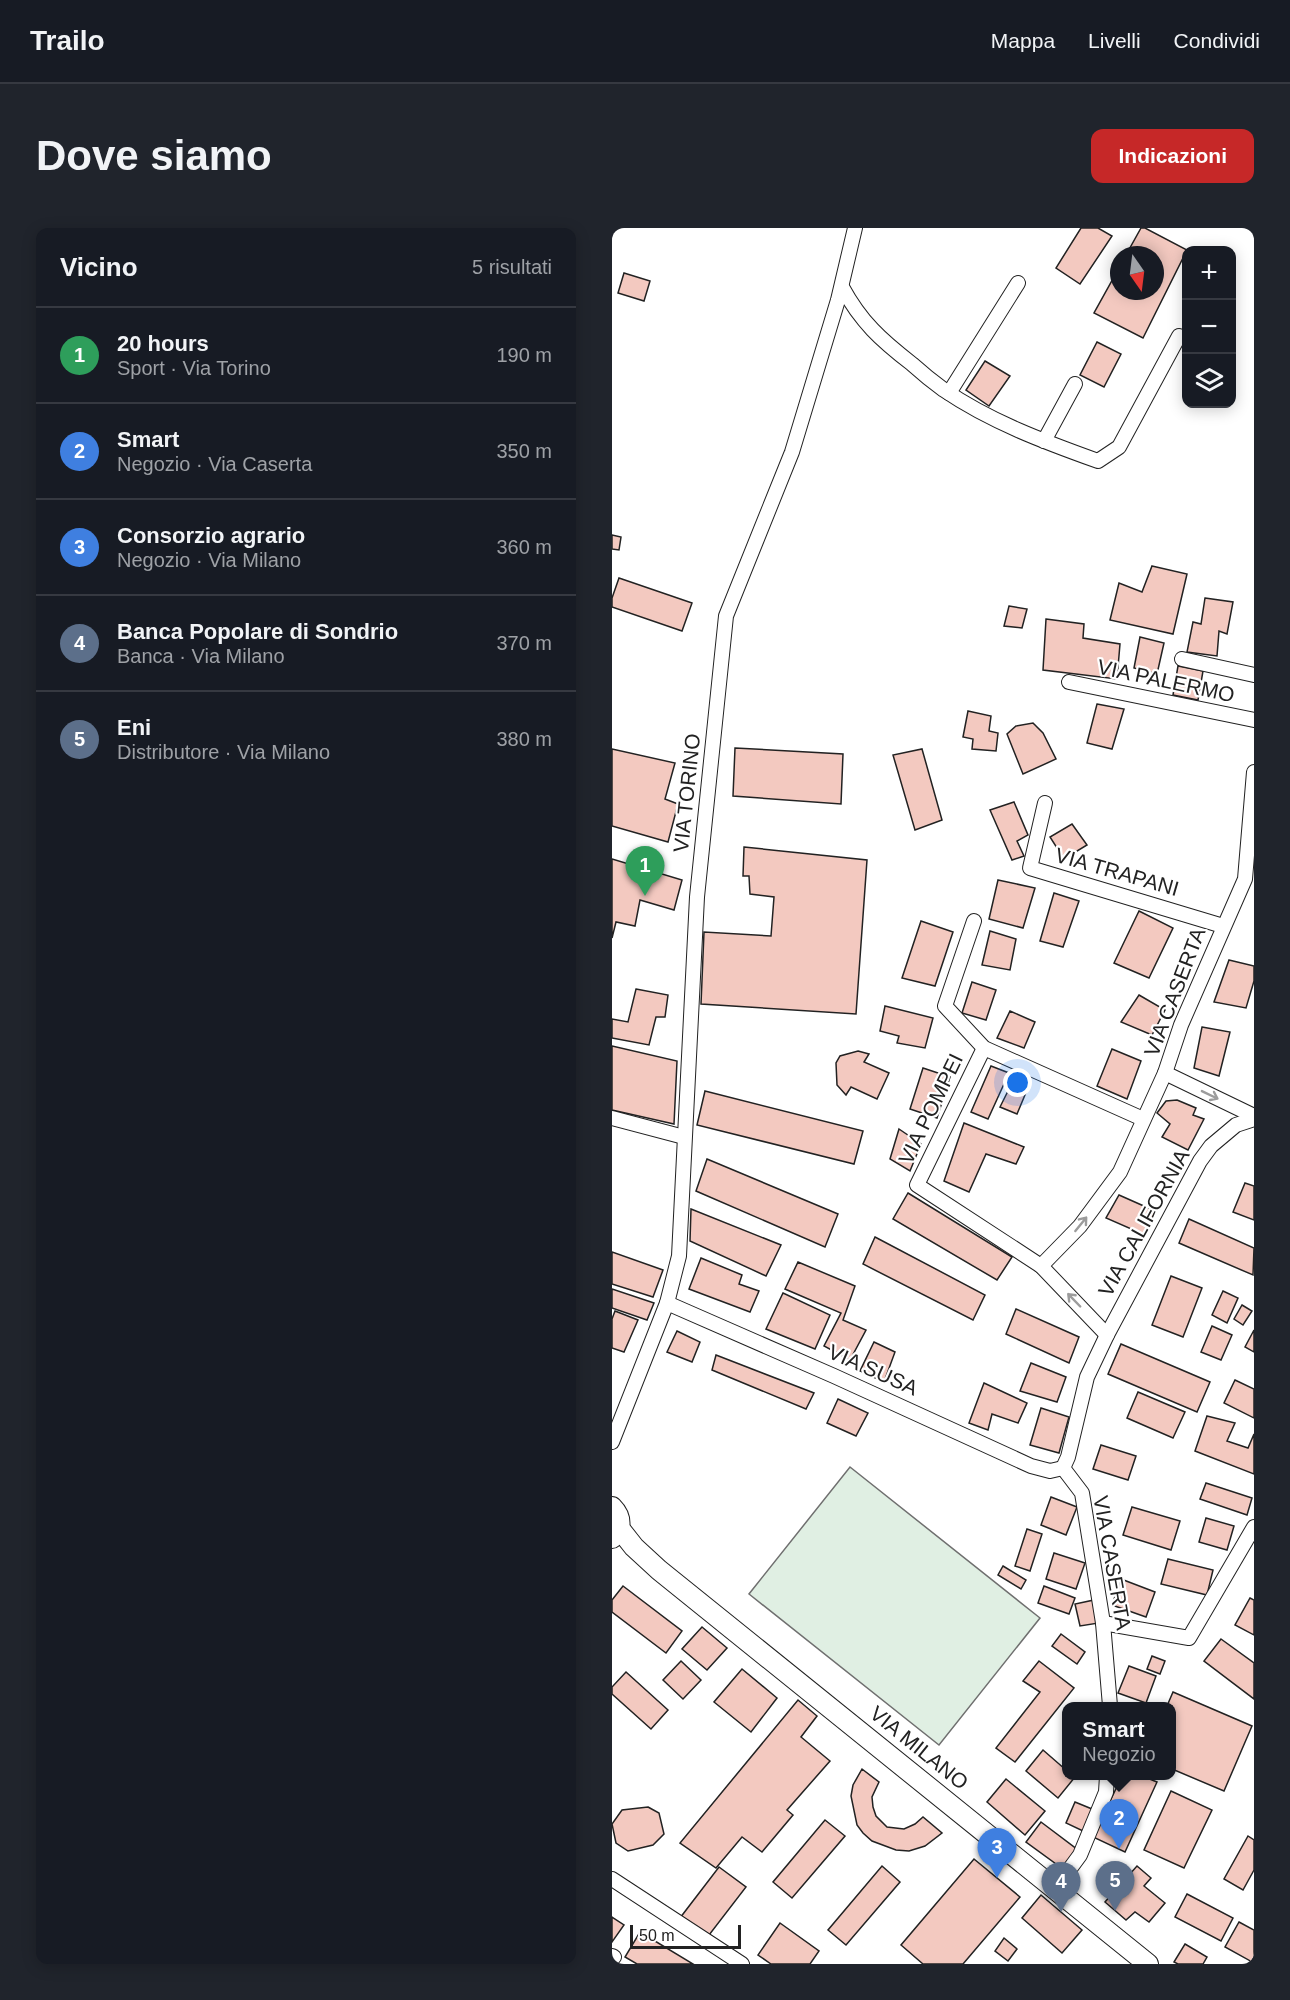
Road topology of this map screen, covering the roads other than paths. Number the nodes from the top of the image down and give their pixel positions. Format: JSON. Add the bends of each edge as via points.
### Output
{"nodes":[{"id":1,"x":855,"y":228,"type":"edge"},
{"id":2,"x":1018,"y":283,"type":"dead end"},
{"id":3,"x":840,"y":293,"type":"junction"},
{"id":4,"x":1179,"y":336,"type":"dead end"},
{"id":5,"x":1075,"y":384,"type":"dead end"},
{"id":6,"x":949,"y":393,"type":"junction"},
{"id":7,"x":1044,"y":441,"type":"junction"},
{"id":8,"x":1182,"y":659,"type":"dead end"},
{"id":9,"x":1254,"y":675,"type":"edge"},
{"id":10,"x":1069,"y":682,"type":"dead end"},
{"id":11,"x":1254,"y":720,"type":"edge"},
{"id":12,"x":1254,"y":772,"type":"edge"},
{"id":13,"x":1045,"y":803,"type":"dead end"},
{"id":14,"x":1249,"y":880,"type":"edge"},
{"id":15,"x":974,"y":921,"type":"dead end"},
{"id":16,"x":1223,"y":926,"type":"junction"},
{"id":17,"x":984,"y":1047,"type":"junction"},
{"id":18,"x":1165,"y":1073,"type":"junction"},
{"id":19,"x":1254,"y":1117,"type":"edge"},
{"id":20,"x":612,"y":1118,"type":"edge"},
{"id":21,"x":1143,"y":1119,"type":"junction"},
{"id":22,"x":684,"y":1137,"type":"junction"},
{"id":23,"x":1041,"y":1266,"type":"junction"},
{"id":24,"x":667,"y":1302,"type":"junction"},
{"id":25,"x":1107,"y":1335,"type":"junction"},
{"id":26,"x":612,"y":1442,"type":"edge"},
{"id":27,"x":1063,"y":1467,"type":"junction"},
{"id":28,"x":614,"y":1521,"type":"edge"},
{"id":29,"x":1254,"y":1527,"type":"edge"},
{"id":30,"x":1103,"y":1623,"type":"junction"},
{"id":31,"x":1110,"y":1702,"type":"edge"},
{"id":32,"x":1107,"y":1780,"type":"edge"},
{"id":33,"x":612,"y":1879,"type":"edge"},
{"id":34,"x":1055,"y":1889,"type":"junction"},
{"id":35,"x":1137,"y":1960,"type":"edge"},
{"id":36,"x":742,"y":1964,"type":"edge"}],
"edges":[{"from":1,"to":3,"type":"street","name":"VIA TORINO"},
{"from":2,"to":6,"type":"street"},
{"from":3,"to":6,"type":"street","via":[[876,335]]},
{"from":3,"to":22,"type":"street","name":"VIA TORINO","via":[[792,452],[726,616],[697,897]]},
{"from":4,"to":7,"type":"street","via":[[1119,447],[1098,461]]},
{"from":5,"to":7,"type":"street"},
{"from":6,"to":7,"type":"street"},
{"from":8,"to":9,"type":"street","name":"VIA PALERMO"},
{"from":10,"to":11,"type":"street","name":"VIA PALERMO"},
{"from":12,"to":14,"type":"street"},
{"from":13,"to":16,"type":"street","name":"VIA TRAPANI","via":[[1030,868]]},
{"from":14,"to":16,"type":"street","name":"VIA CASERTA"},
{"from":15,"to":17,"type":"street","name":"VIA POMPEI","via":[[945,1006]]},
{"from":16,"to":18,"type":"street","name":"VIA CASERTA"},
{"from":17,"to":21,"type":"street","name":"VIA POMPEI"},
{"from":17,"to":23,"type":"street","name":"VIA POMPEI","via":[[917,1185]]},
{"from":18,"to":19,"type":"street","name":"VIA CASERTA","one_way":true},
{"from":18,"to":21,"type":"street","name":"VIA CASERTA"},
{"from":19,"to":25,"type":"street","name":"VIA CALIFORNIA","via":[[1236,1125],[1200,1161]]},
{"from":20,"to":22,"type":"street"},
{"from":23,"to":21,"type":"street","name":"VIA CASERTA","one_way":true,"via":[[1080,1226],[1120,1172]]},
{"from":22,"to":24,"type":"street","name":"VIA TORINO","via":[[680,1242]]},
{"from":25,"to":23,"type":"street","one_way":true},
{"from":24,"to":26,"type":"street","name":"VIA TORINO"},
{"from":24,"to":27,"type":"street","name":"VIA SUSA","via":[[1031,1466],[1050,1471]]},
{"from":25,"to":27,"type":"street","via":[[1087,1377]]},
{"from":27,"to":30,"type":"street","name":"VIA CASERTA","via":[[1082,1493]]},
{"from":28,"to":34,"type":"main road","name":"VIA MILANO","via":[[659,1570]]},
{"from":29,"to":30,"type":"street","via":[[1189,1638]]},
{"from":30,"to":31,"type":"street","name":"VIA CASERTA"},
{"from":32,"to":34,"type":"street","via":[[1106,1792],[1080,1854]]},
{"from":33,"to":36,"type":"street"},
{"from":34,"to":35,"type":"main road","name":"VIA MILANO"}]}
